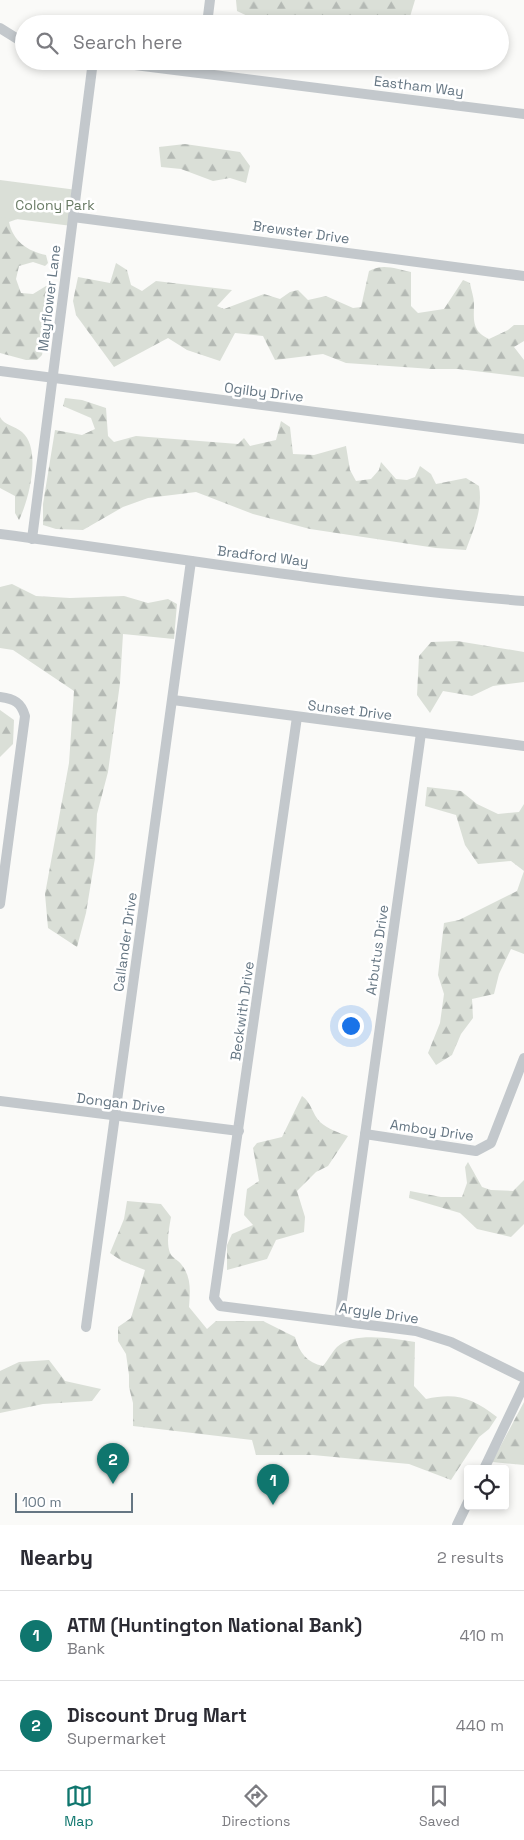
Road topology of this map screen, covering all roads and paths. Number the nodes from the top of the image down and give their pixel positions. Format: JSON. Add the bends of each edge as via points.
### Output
{"nodes":[{"id":1,"x":210,"y":0,"type":"edge"},
{"id":2,"x":208,"y":15,"type":"edge"},
{"id":3,"x":0,"y":28,"type":"edge"},
{"id":4,"x":15,"y":37,"type":"edge"},
{"id":5,"x":92,"y":70,"type":"edge"},
{"id":6,"x":182,"y":70,"type":"edge"},
{"id":7,"x":200,"y":72,"type":"joint"},
{"id":8,"x":524,"y":114,"type":"edge"},
{"id":9,"x":73,"y":217,"type":"junction"},
{"id":10,"x":524,"y":276,"type":"edge"},
{"id":11,"x":0,"y":371,"type":"edge"},
{"id":12,"x":52,"y":378,"type":"junction"},
{"id":13,"x":524,"y":439,"type":"edge"},
{"id":14,"x":0,"y":534,"type":"edge"},
{"id":15,"x":32,"y":539,"type":"junction"},
{"id":16,"x":191,"y":561,"type":"junction"},
{"id":17,"x":524,"y":601,"type":"edge"},
{"id":18,"x":4,"y":697,"type":"edge"},
{"id":19,"x":173,"y":700,"type":"junction"},
{"id":20,"x":297,"y":717,"type":"junction"},
{"id":21,"x":420,"y":732,"type":"junction"},
{"id":22,"x":524,"y":746,"type":"edge"},
{"id":23,"x":0,"y":904,"type":"edge"},
{"id":24,"x":524,"y":1058,"type":"edge"},
{"id":25,"x":0,"y":1102,"type":"edge"},
{"id":26,"x":115,"y":1117,"type":"junction"},
{"id":27,"x":239,"y":1131,"type":"junction"},
{"id":28,"x":364,"y":1134,"type":"junction"},
{"id":29,"x":220,"y":1306,"type":"joint"},
{"id":30,"x":339,"y":1321,"type":"junction"},
{"id":31,"x":86,"y":1327,"type":"dead end"},
{"id":32,"x":524,"y":1378,"type":"edge"},
{"id":33,"x":524,"y":1385,"type":"edge"},
{"id":34,"x":486,"y":1465,"type":"edge"},
{"id":35,"x":464,"y":1510,"type":"edge"},
{"id":36,"x":456,"y":1525,"type":"edge"}],
"edges":[{"from":1,"to":2,"type":"street"},
{"from":3,"to":4,"type":"street"},
{"from":5,"to":9,"type":"street","name":"Mayflower Lane"},
{"from":6,"to":7,"type":"street","name":"Eastham Way"},
{"from":7,"to":8,"type":"street","name":"Eastham Way"},
{"from":9,"to":10,"type":"street","name":"Brewster Drive"},
{"from":9,"to":12,"type":"street","name":"Mayflower Lane"},
{"from":11,"to":12,"type":"street","name":"Ogilby Drive"},
{"from":12,"to":13,"type":"street","name":"Ogilby Drive"},
{"from":12,"to":15,"type":"street","name":"Mayflower Lane"},
{"from":14,"to":15,"type":"street","name":"Bradford Way"},
{"from":15,"to":16,"type":"street","name":"Bradford Way"},
{"from":16,"to":17,"type":"street","name":"Bradford Way"},
{"from":16,"to":19,"type":"street","name":"Callander Drive"},
{"from":18,"to":23,"type":"street","via":[[17,701],[25,716]]},
{"from":19,"to":20,"type":"street","name":"Sunset Drive"},
{"from":19,"to":26,"type":"street","name":"Callander Drive"},
{"from":20,"to":21,"type":"street","name":"Sunset Drive"},
{"from":20,"to":27,"type":"street","name":"Beckwith Drive"},
{"from":21,"to":22,"type":"street","name":"Sunset Drive"},
{"from":21,"to":28,"type":"street","name":"Arbutus Drive"},
{"from":24,"to":28,"type":"street","name":"Amboy Drive","via":[[496,1133],[486,1147],[476,1151]]},
{"from":25,"to":26,"type":"street","name":"Dongan Drive"},
{"from":26,"to":27,"type":"street","name":"Dongan Drive"},
{"from":26,"to":31,"type":"street","name":"Callander Drive"},
{"from":27,"to":29,"type":"street","name":"Beckwith Drive","via":[[214,1293]]},
{"from":28,"to":30,"type":"street","name":"Arbutus Drive"},
{"from":29,"to":30,"type":"street","name":"Argyle Drive"},
{"from":30,"to":32,"type":"street","name":"Argyle Drive","via":[[400,1328],[434,1336]]},
{"from":33,"to":34,"type":"street"},
{"from":35,"to":36,"type":"street"}]}
